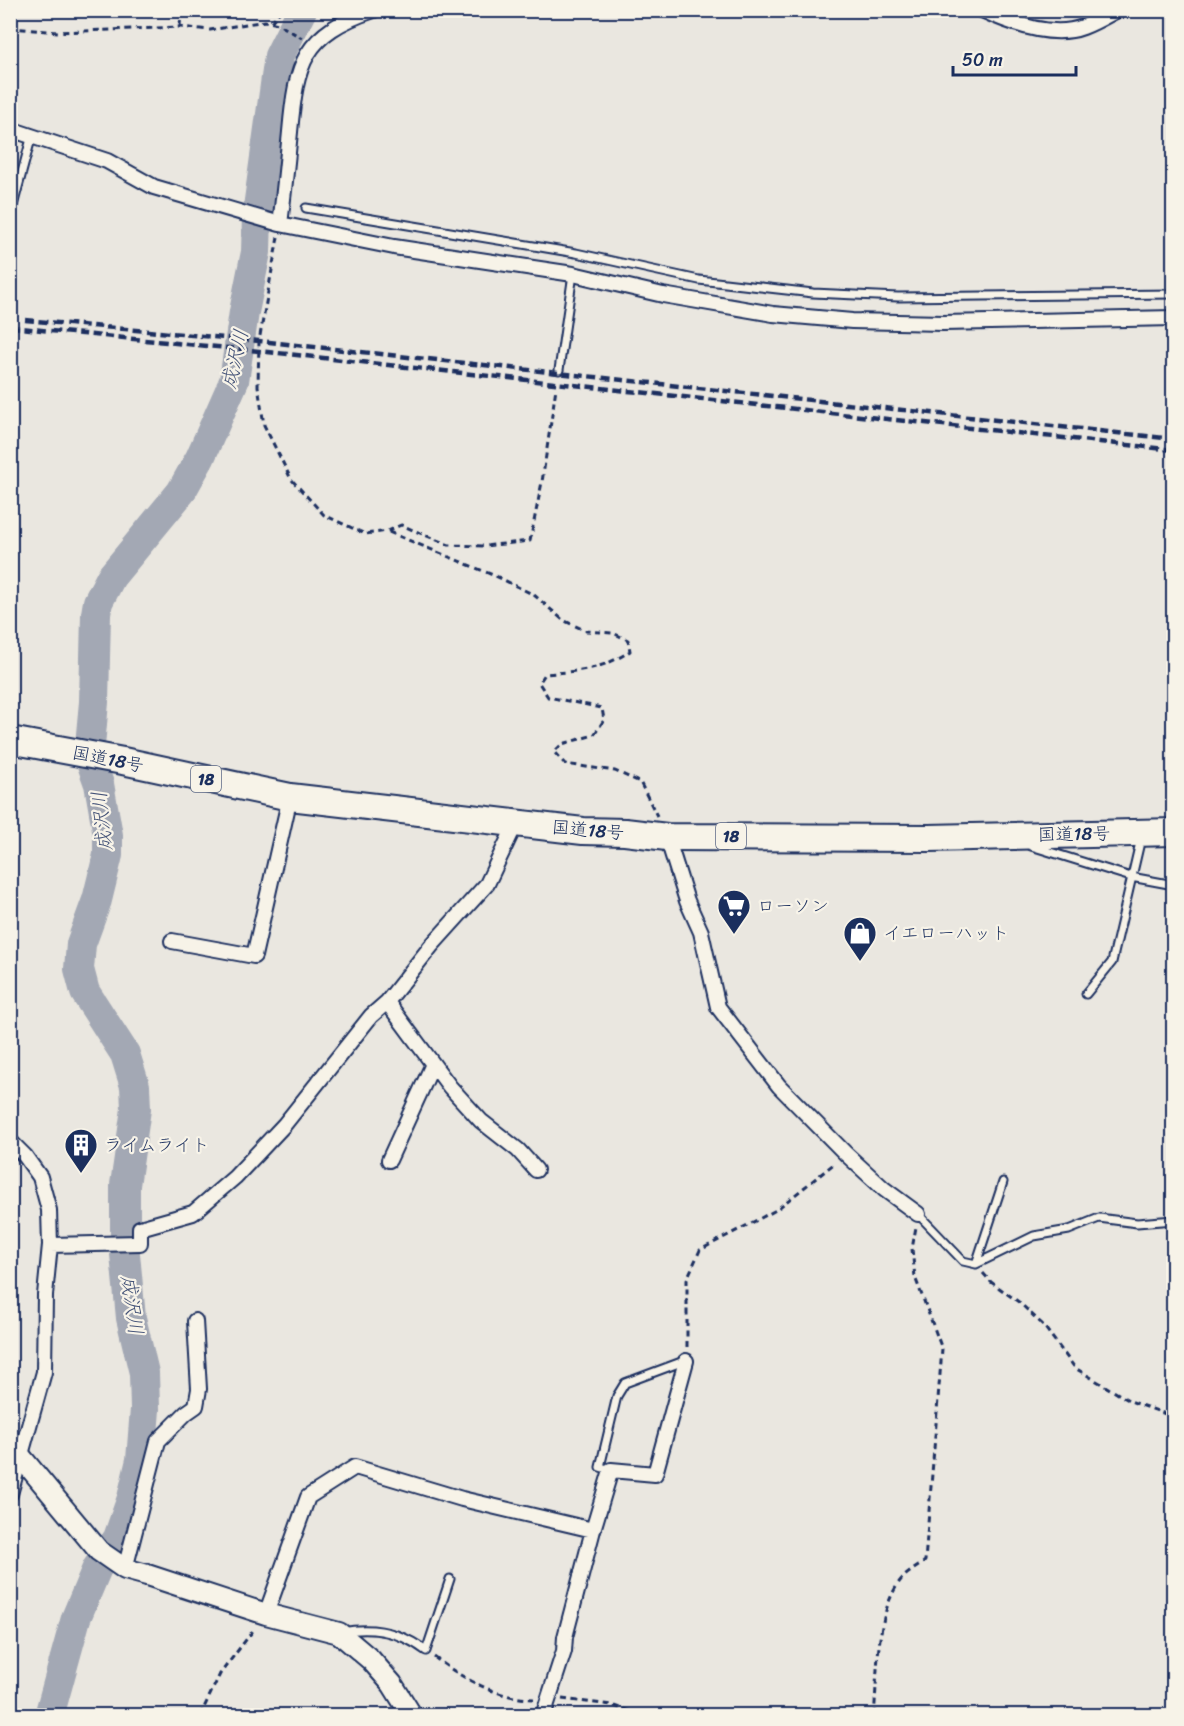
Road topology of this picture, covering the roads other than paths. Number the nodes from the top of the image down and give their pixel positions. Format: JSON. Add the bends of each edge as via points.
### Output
{"nodes":[{"id":1,"x":374,"y":10,"type":"edge"},
{"id":2,"x":982,"y":10,"type":"edge"},
{"id":3,"x":1117,"y":10,"type":"edge"},
{"id":4,"x":10,"y":129,"type":"edge"},
{"id":5,"x":32,"y":135,"type":"junction"},
{"id":6,"x":306,"y":208,"type":"dead end"},
{"id":7,"x":10,"y":217,"type":"edge"},
{"id":8,"x":280,"y":224,"type":"junction"},
{"id":9,"x":573,"y":274,"type":"junction"},
{"id":10,"x":1173,"y":294,"type":"edge"},
{"id":11,"x":1173,"y":318,"type":"edge"},
{"id":12,"x":559,"y":370,"type":"dead end"},
{"id":13,"x":10,"y":584,"type":"edge"},
{"id":14,"x":10,"y":590,"type":"edge"},
{"id":15,"x":10,"y":740,"type":"edge"},
{"id":16,"x":290,"y":797,"type":"junction"},
{"id":17,"x":516,"y":823,"type":"junction"},
{"id":18,"x":1173,"y":832,"type":"edge"},
{"id":19,"x":1142,"y":833,"type":"junction"},
{"id":20,"x":1000,"y":836,"type":"junction"},
{"id":21,"x":667,"y":837,"type":"junction"},
{"id":22,"x":1131,"y":877,"type":"junction"},
{"id":23,"x":1173,"y":885,"type":"edge"},
{"id":24,"x":172,"y":941,"type":"dead end"},
{"id":25,"x":1086,"y":994,"type":"dead end"},
{"id":26,"x":387,"y":1002,"type":"junction"},
{"id":27,"x":433,"y":1064,"type":"junction"},
{"id":28,"x":10,"y":1141,"type":"edge"},
{"id":29,"x":389,"y":1160,"type":"dead end"},
{"id":30,"x":536,"y":1170,"type":"dead end"},
{"id":31,"x":1003,"y":1182,"type":"dead end"},
{"id":32,"x":918,"y":1214,"type":"joint"},
{"id":33,"x":1173,"y":1220,"type":"edge"},
{"id":34,"x":50,"y":1245,"type":"junction"},
{"id":35,"x":976,"y":1264,"type":"junction"},
{"id":36,"x":195,"y":1321,"type":"dead end"},
{"id":37,"x":686,"y":1360,"type":"joint"},
{"id":38,"x":21,"y":1457,"type":"junction"},
{"id":39,"x":611,"y":1470,"type":"junction"},
{"id":40,"x":10,"y":1494,"type":"edge"},
{"id":41,"x":593,"y":1530,"type":"junction"},
{"id":42,"x":121,"y":1567,"type":"junction"},
{"id":43,"x":450,"y":1579,"type":"dead end"},
{"id":44,"x":266,"y":1614,"type":"junction"},
{"id":45,"x":339,"y":1632,"type":"junction"},
{"id":46,"x":412,"y":1716,"type":"edge"},
{"id":47,"x":543,"y":1716,"type":"edge"}],
"edges":[{"from":1,"to":8,"type":"street","via":[[332,28],[302,63],[294,88]]},
{"from":2,"to":3,"type":"street","via":[[1044,31],[1080,28]]},
{"from":4,"to":5,"type":"street"},
{"from":5,"to":7,"type":"lane"},
{"from":5,"to":8,"type":"street","via":[[107,161],[154,187]]},
{"from":6,"to":10,"type":"lane","via":[[576,254],[699,280],[813,293],[897,297]]},
{"from":8,"to":9,"type":"street","via":[[394,247]]},
{"from":9,"to":11,"type":"street","via":[[762,312],[852,321]]},
{"from":9,"to":12,"type":"lane"},
{"from":13,"to":14,"type":"lane"},
{"from":15,"to":16,"type":"highway","name":"国道18号","number":"18"},
{"from":16,"to":17,"type":"highway","name":"国道18号","number":"18"},
{"from":16,"to":24,"type":"street","via":[[254,956]]},
{"from":17,"to":21,"type":"highway","name":"国道18号","number":"18"},
{"from":17,"to":26,"type":"street","via":[[487,884]]},
{"from":18,"to":19,"type":"highway","name":"国道18号","number":"18"},
{"from":19,"to":20,"type":"highway","name":"国道18号","number":"18"},
{"from":19,"to":22,"type":"lane"},
{"from":20,"to":21,"type":"highway","name":"国道18号","number":"18"},
{"from":20,"to":22,"type":"lane"},
{"from":21,"to":32,"type":"street","via":[[701,932],[718,1007],[779,1086],[846,1154]]},
{"from":22,"to":23,"type":"lane"},
{"from":22,"to":25,"type":"lane","via":[[1113,962]]},
{"from":26,"to":27,"type":"street"},
{"from":26,"to":34,"type":"street","via":[[371,1016],[284,1125],[194,1213],[140,1228],[140,1244]]},
{"from":27,"to":29,"type":"street"},
{"from":27,"to":30,"type":"street","via":[[481,1121]]},
{"from":28,"to":34,"type":"street","via":[[40,1177],[49,1210]]},
{"from":31,"to":35,"type":"lane"},
{"from":32,"to":35,"type":"lane","via":[[963,1261]]},
{"from":33,"to":35,"type":"lane","via":[[1137,1223],[1099,1218],[1069,1230],[1034,1236]]},
{"from":34,"to":38,"type":"street","via":[[44,1372]]},
{"from":36,"to":42,"type":"street","via":[[199,1389],[196,1406],[158,1441]]},
{"from":37,"to":39,"type":"street","via":[[655,1474]]},
{"from":37,"to":39,"type":"lane","via":[[625,1383],[617,1396],[600,1467]]},
{"from":38,"to":40,"type":"street"},
{"from":38,"to":42,"type":"street","via":[[99,1551]]},
{"from":39,"to":41,"type":"street"},
{"from":41,"to":44,"type":"street","via":[[462,1499],[355,1467],[308,1497]]},
{"from":41,"to":47,"type":"street","via":[[564,1651]]},
{"from":42,"to":44,"type":"street"},
{"from":43,"to":45,"type":"lane","via":[[426,1651],[390,1632],[362,1628]]},
{"from":44,"to":45,"type":"street"},
{"from":45,"to":46,"type":"street","via":[[392,1684]]}]}
